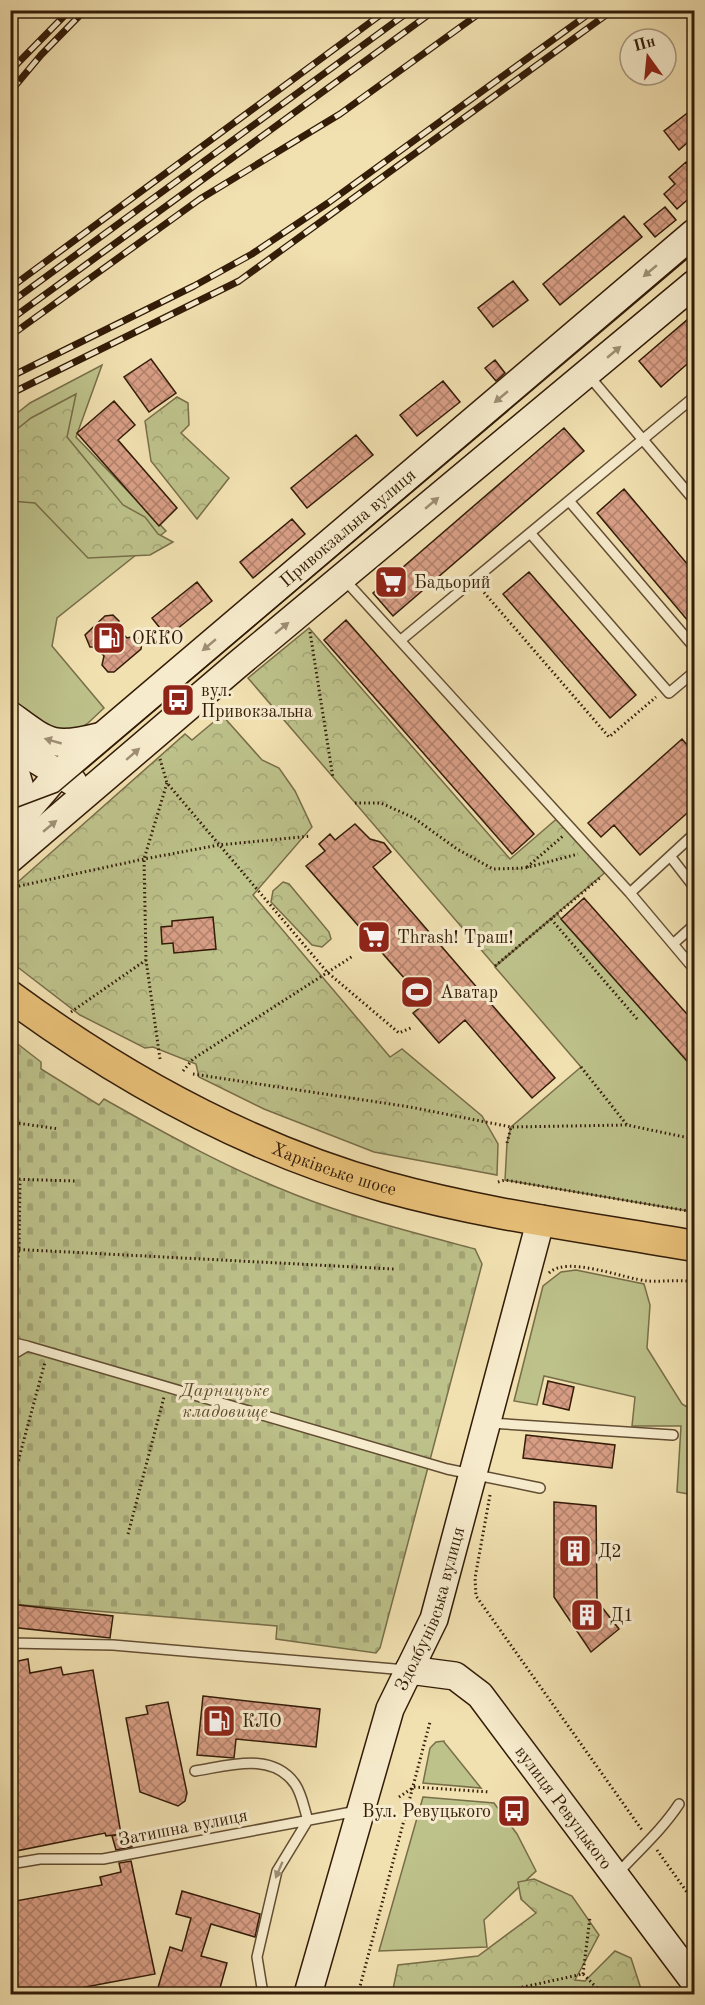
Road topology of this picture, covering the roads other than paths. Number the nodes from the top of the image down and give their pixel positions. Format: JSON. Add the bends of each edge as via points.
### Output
{"nodes":[{"id":1,"x":694,"y":233,"type":"edge"},
{"id":2,"x":694,"y":284,"type":"edge"},
{"id":3,"x":587,"y":374,"type":"junction"},
{"id":4,"x":694,"y":397,"type":"edge"},
{"id":5,"x":644,"y":439,"type":"junction"},
{"id":6,"x":694,"y":500,"type":"edge"},
{"id":7,"x":570,"y":502,"type":"junction"},
{"id":8,"x":531,"y":534,"type":"junction"},
{"id":9,"x":343,"y":578,"type":"junction"},
{"id":10,"x":400,"y":640,"type":"junction"},
{"id":11,"x":694,"y":647,"type":"edge"},
{"id":12,"x":694,"y":672,"type":"edge"},
{"id":13,"x":10,"y":715,"type":"edge"},
{"id":14,"x":102,"y":736,"type":"junction"},
{"id":15,"x":10,"y":744,"type":"edge"},
{"id":16,"x":10,"y":754,"type":"edge"},
{"id":17,"x":59,"y":773,"type":"junction"},
{"id":18,"x":89,"y":792,"type":"junction"},
{"id":19,"x":11,"y":830,"type":"edge"},
{"id":20,"x":694,"y":834,"type":"edge"},
{"id":21,"x":670,"y":856,"type":"junction"},
{"id":22,"x":10,"y":859,"type":"edge"},
{"id":23,"x":694,"y":887,"type":"edge"},
{"id":24,"x":630,"y":892,"type":"junction"},
{"id":25,"x":694,"y":925,"type":"edge"},
{"id":26,"x":673,"y":944,"type":"junction"},
{"id":27,"x":694,"y":969,"type":"edge"},
{"id":28,"x":10,"y":996,"type":"edge"},
{"id":29,"x":541,"y":1219,"type":"junction"},
{"id":30,"x":694,"y":1246,"type":"edge"},
{"id":31,"x":10,"y":1342,"type":"edge"},
{"id":32,"x":27,"y":1346,"type":"junction"},
{"id":33,"x":10,"y":1356,"type":"edge"},
{"id":34,"x":488,"y":1423,"type":"junction"},
{"id":35,"x":673,"y":1435,"type":"dead end"},
{"id":36,"x":474,"y":1474,"type":"junction"},
{"id":37,"x":540,"y":1488,"type":"dead end"},
{"id":38,"x":10,"y":1643,"type":"edge"},
{"id":39,"x":409,"y":1670,"type":"junction"},
{"id":40,"x":195,"y":1771,"type":"dead end"},
{"id":41,"x":679,"y":1804,"type":"dead end"},
{"id":42,"x":360,"y":1811,"type":"junction"},
{"id":43,"x":308,"y":1820,"type":"junction"},
{"id":44,"x":10,"y":1864,"type":"edge"},
{"id":45,"x":616,"y":1876,"type":"junction"},
{"id":46,"x":694,"y":1981,"type":"edge"},
{"id":47,"x":263,"y":1995,"type":"edge"},
{"id":48,"x":308,"y":1995,"type":"edge"}],
"edges":[{"from":1,"to":14,"type":"main road","name":"Привокзальна вулиця","one_way":true},
{"from":3,"to":2,"type":"main road","name":"Привокзальна вулиця","one_way":true},
{"from":3,"to":5,"type":"lane"},
{"from":9,"to":3,"type":"main road","name":"Привокзальна вулиця","one_way":true},
{"from":4,"to":5,"type":"lane"},
{"from":5,"to":6,"type":"lane"},
{"from":5,"to":7,"type":"lane"},
{"from":7,"to":8,"type":"lane"},
{"from":7,"to":11,"type":"lane"},
{"from":8,"to":10,"type":"lane"},
{"from":8,"to":12,"type":"lane","via":[[669,693]]},
{"from":9,"to":10,"type":"lane"},
{"from":18,"to":9,"type":"main road","name":"Привокзальна вулиця","one_way":true},
{"from":10,"to":24,"type":"lane"},
{"from":14,"to":13,"type":"main road","one_way":true,"via":[[74,744],[55,744]]},
{"from":14,"to":17,"type":"main road","name":"Привокзальна вулиця"},
{"from":15,"to":17,"type":"main road"},
{"from":16,"to":19,"type":"main road","via":[[21,791]]},
{"from":17,"to":18,"type":"main road"},
{"from":17,"to":19,"type":"main road","name":"Привокзальна вулиця"},
{"from":22,"to":18,"type":"main road","name":"Привокзальна вулиця","one_way":true},
{"from":20,"to":21,"type":"lane"},
{"from":21,"to":23,"type":"lane"},
{"from":21,"to":24,"type":"lane"},
{"from":24,"to":26,"type":"lane"},
{"from":25,"to":26,"type":"lane"},
{"from":26,"to":27,"type":"lane"},
{"from":28,"to":29,"type":"main road","name":"Харківське шосе","via":[[135,1078],[280,1149],[385,1186]]},
{"from":29,"to":30,"type":"main road","name":"Харківське шосе"},
{"from":29,"to":34,"type":"main road","name":"Здолбунівська вулиця"},
{"from":31,"to":32,"type":"lane"},
{"from":32,"to":33,"type":"lane"},
{"from":32,"to":36,"type":"lane"},
{"from":34,"to":35,"type":"lane"},
{"from":34,"to":36,"type":"main road","name":"Здолбунівська вулиця"},
{"from":36,"to":37,"type":"lane"},
{"from":36,"to":39,"type":"main road","name":"Здолбунівська вулиця","via":[[434,1619]]},
{"from":38,"to":39,"type":"lane","via":[[113,1645]]},
{"from":39,"to":42,"type":"main road","name":"Здолбунівська вулиця","via":[[390,1709]]},
{"from":39,"to":45,"type":"main road","name":"вулиця Ревуцького","via":[[455,1676],[480,1695]]},
{"from":40,"to":43,"type":"lane","via":[[243,1764],[276,1767],[297,1786]]},
{"from":41,"to":45,"type":"lane","via":[[667,1823]]},
{"from":42,"to":43,"type":"lane","name":"Затишна вулиця"},
{"from":42,"to":48,"type":"main road","name":"Здолбунівська вулиця"},
{"from":43,"to":44,"type":"lane","name":"Затишна вулиця","via":[[103,1859],[40,1859]]},
{"from":43,"to":47,"type":"lane","one_way":true,"via":[[277,1871],[257,1956]]},
{"from":45,"to":46,"type":"main road","name":"вулиця Ревуцького"}]}
